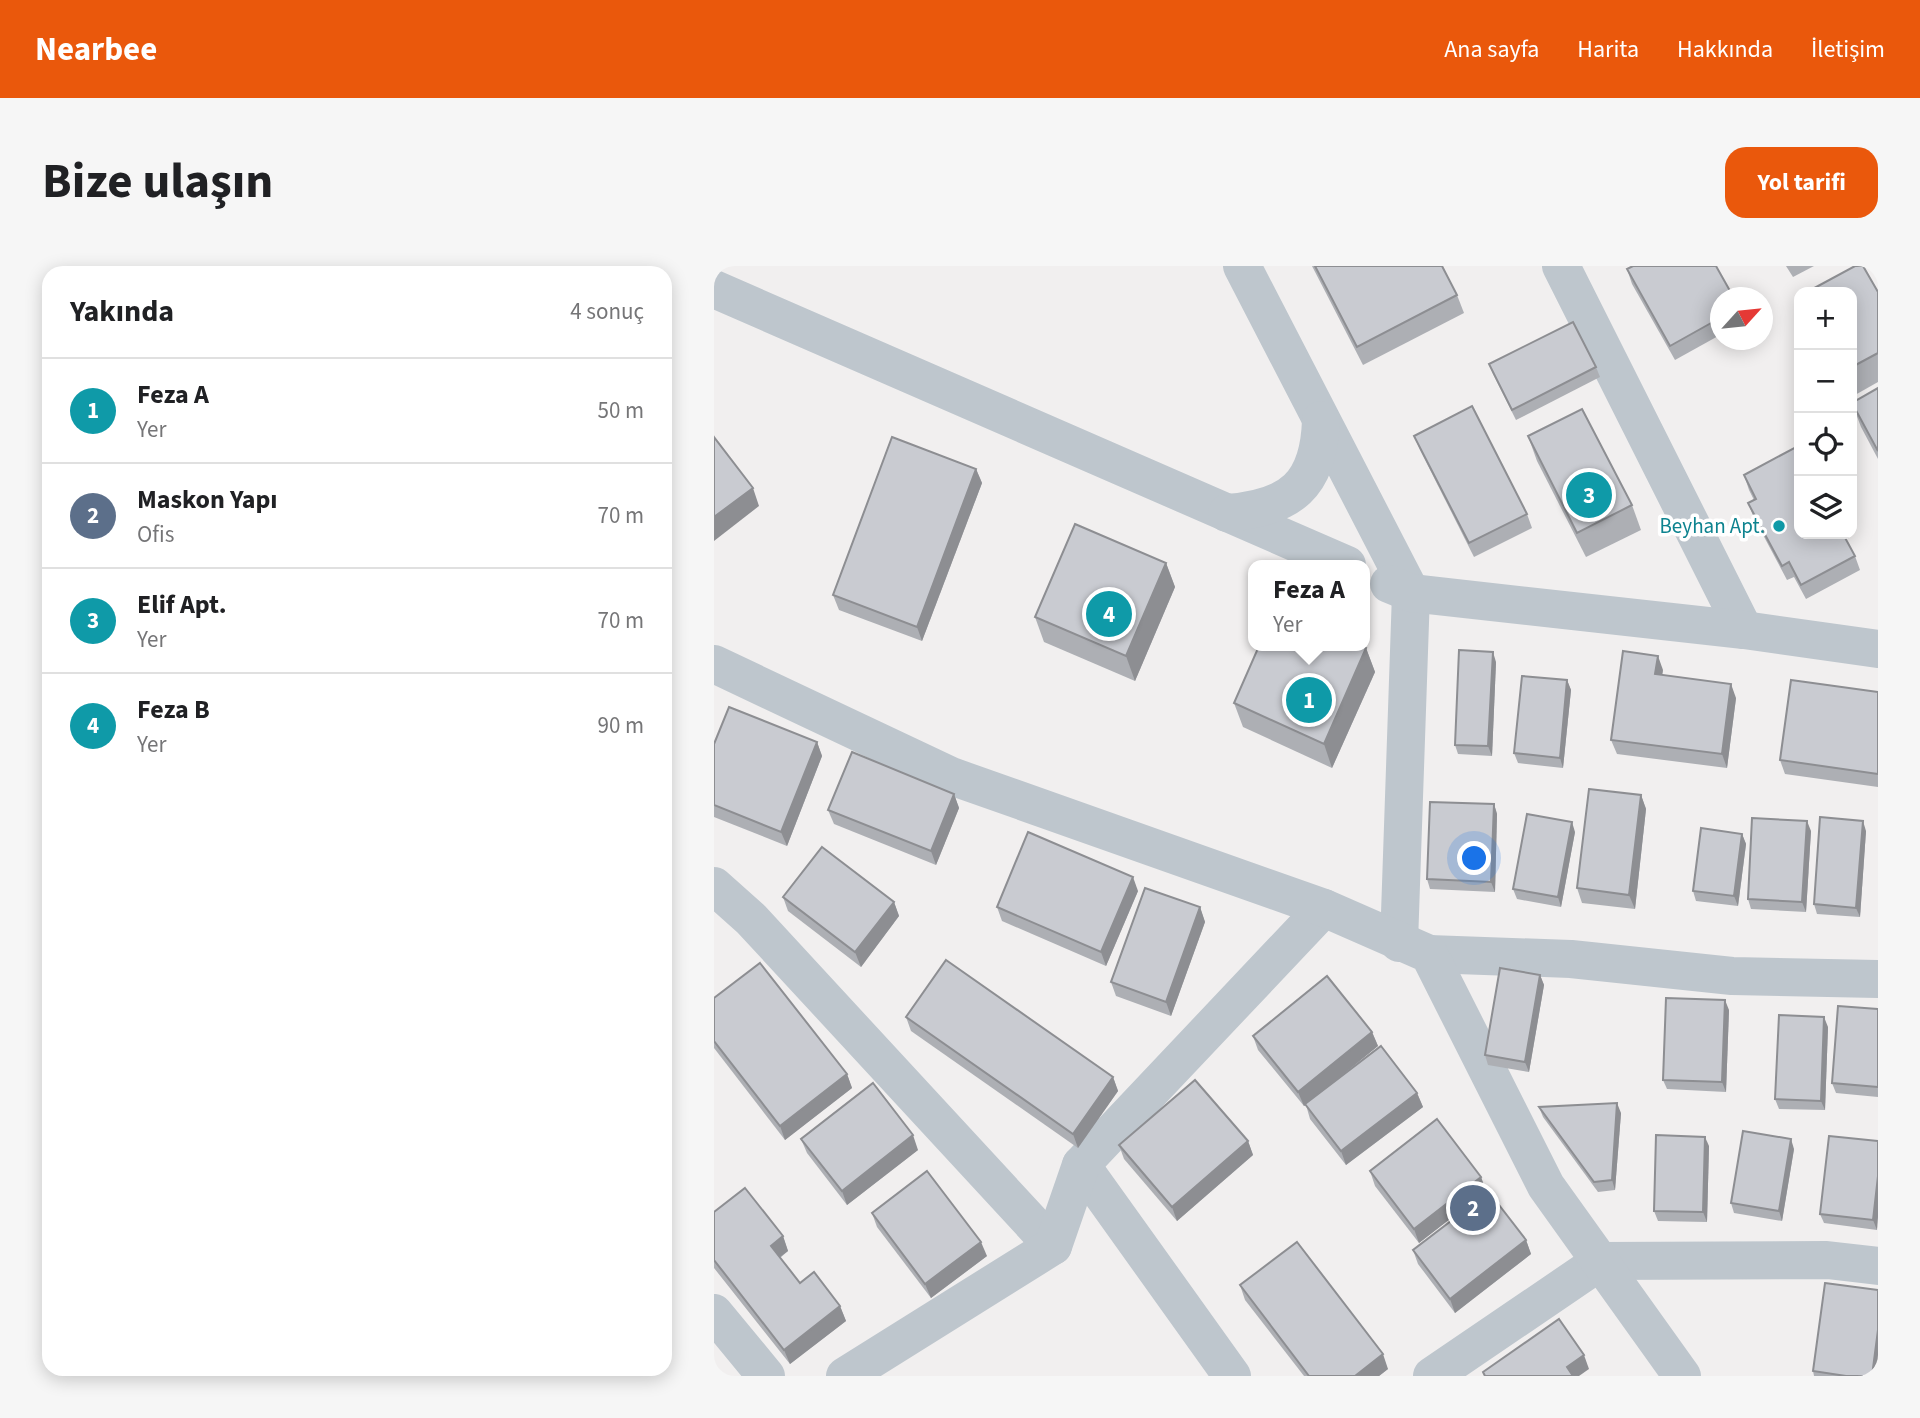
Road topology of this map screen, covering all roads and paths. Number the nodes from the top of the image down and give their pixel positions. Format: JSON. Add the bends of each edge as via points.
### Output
{"nodes":[{"id":1,"x":1242,"y":266,"type":"edge"},
{"id":2,"x":1561,"y":266,"type":"edge"},
{"id":3,"x":714,"y":289,"type":"edge"},
{"id":4,"x":1321,"y":420,"type":"junction"},
{"id":5,"x":1227,"y":513,"type":"junction"},
{"id":6,"x":1335,"y":560,"type":"edge"},
{"id":7,"x":1370,"y":575,"type":"edge"},
{"id":8,"x":1411,"y":593,"type":"junction"},
{"id":9,"x":1744,"y":630,"type":"junction"},
{"id":10,"x":1878,"y":649,"type":"edge"},
{"id":11,"x":714,"y":664,"type":"edge"},
{"id":12,"x":714,"y":886,"type":"edge"},
{"id":13,"x":1324,"y":908,"type":"junction"},
{"id":14,"x":1414,"y":948,"type":"junction"},
{"id":15,"x":1878,"y":979,"type":"edge"},
{"id":16,"x":1081,"y":1166,"type":"junction"},
{"id":17,"x":1053,"y":1246,"type":"junction"},
{"id":18,"x":1601,"y":1261,"type":"junction"},
{"id":19,"x":1878,"y":1266,"type":"edge"},
{"id":20,"x":714,"y":1314,"type":"edge"},
{"id":21,"x":766,"y":1376,"type":"edge"},
{"id":22,"x":845,"y":1376,"type":"edge"},
{"id":23,"x":1232,"y":1376,"type":"edge"},
{"id":24,"x":1432,"y":1376,"type":"edge"},
{"id":25,"x":1682,"y":1376,"type":"edge"}],
"edges":[{"from":1,"to":4,"type":"street"},
{"from":2,"to":9,"type":"street"},
{"from":3,"to":5,"type":"street"},
{"from":4,"to":5,"type":"street","via":[[1320,451],[1308,477],[1288,498],[1258,511]]},
{"from":4,"to":8,"type":"street"},
{"from":5,"to":6,"type":"street"},
{"from":7,"to":8,"type":"street"},
{"from":8,"to":9,"type":"street"},
{"from":8,"to":14,"type":"street"},
{"from":9,"to":10,"type":"street"},
{"from":11,"to":13,"type":"street","via":[[951,776]]},
{"from":12,"to":17,"type":"street","via":[[751,919]]},
{"from":13,"to":14,"type":"street"},
{"from":13,"to":16,"type":"street"},
{"from":14,"to":15,"type":"street","via":[[1571,958],[1732,976]]},
{"from":14,"to":18,"type":"street","via":[[1546,1186]]},
{"from":16,"to":17,"type":"street"},
{"from":16,"to":23,"type":"street"},
{"from":17,"to":22,"type":"street"},
{"from":18,"to":19,"type":"street","via":[[1826,1260]]},
{"from":18,"to":24,"type":"street"},
{"from":18,"to":25,"type":"street"},
{"from":20,"to":21,"type":"street"}]}
